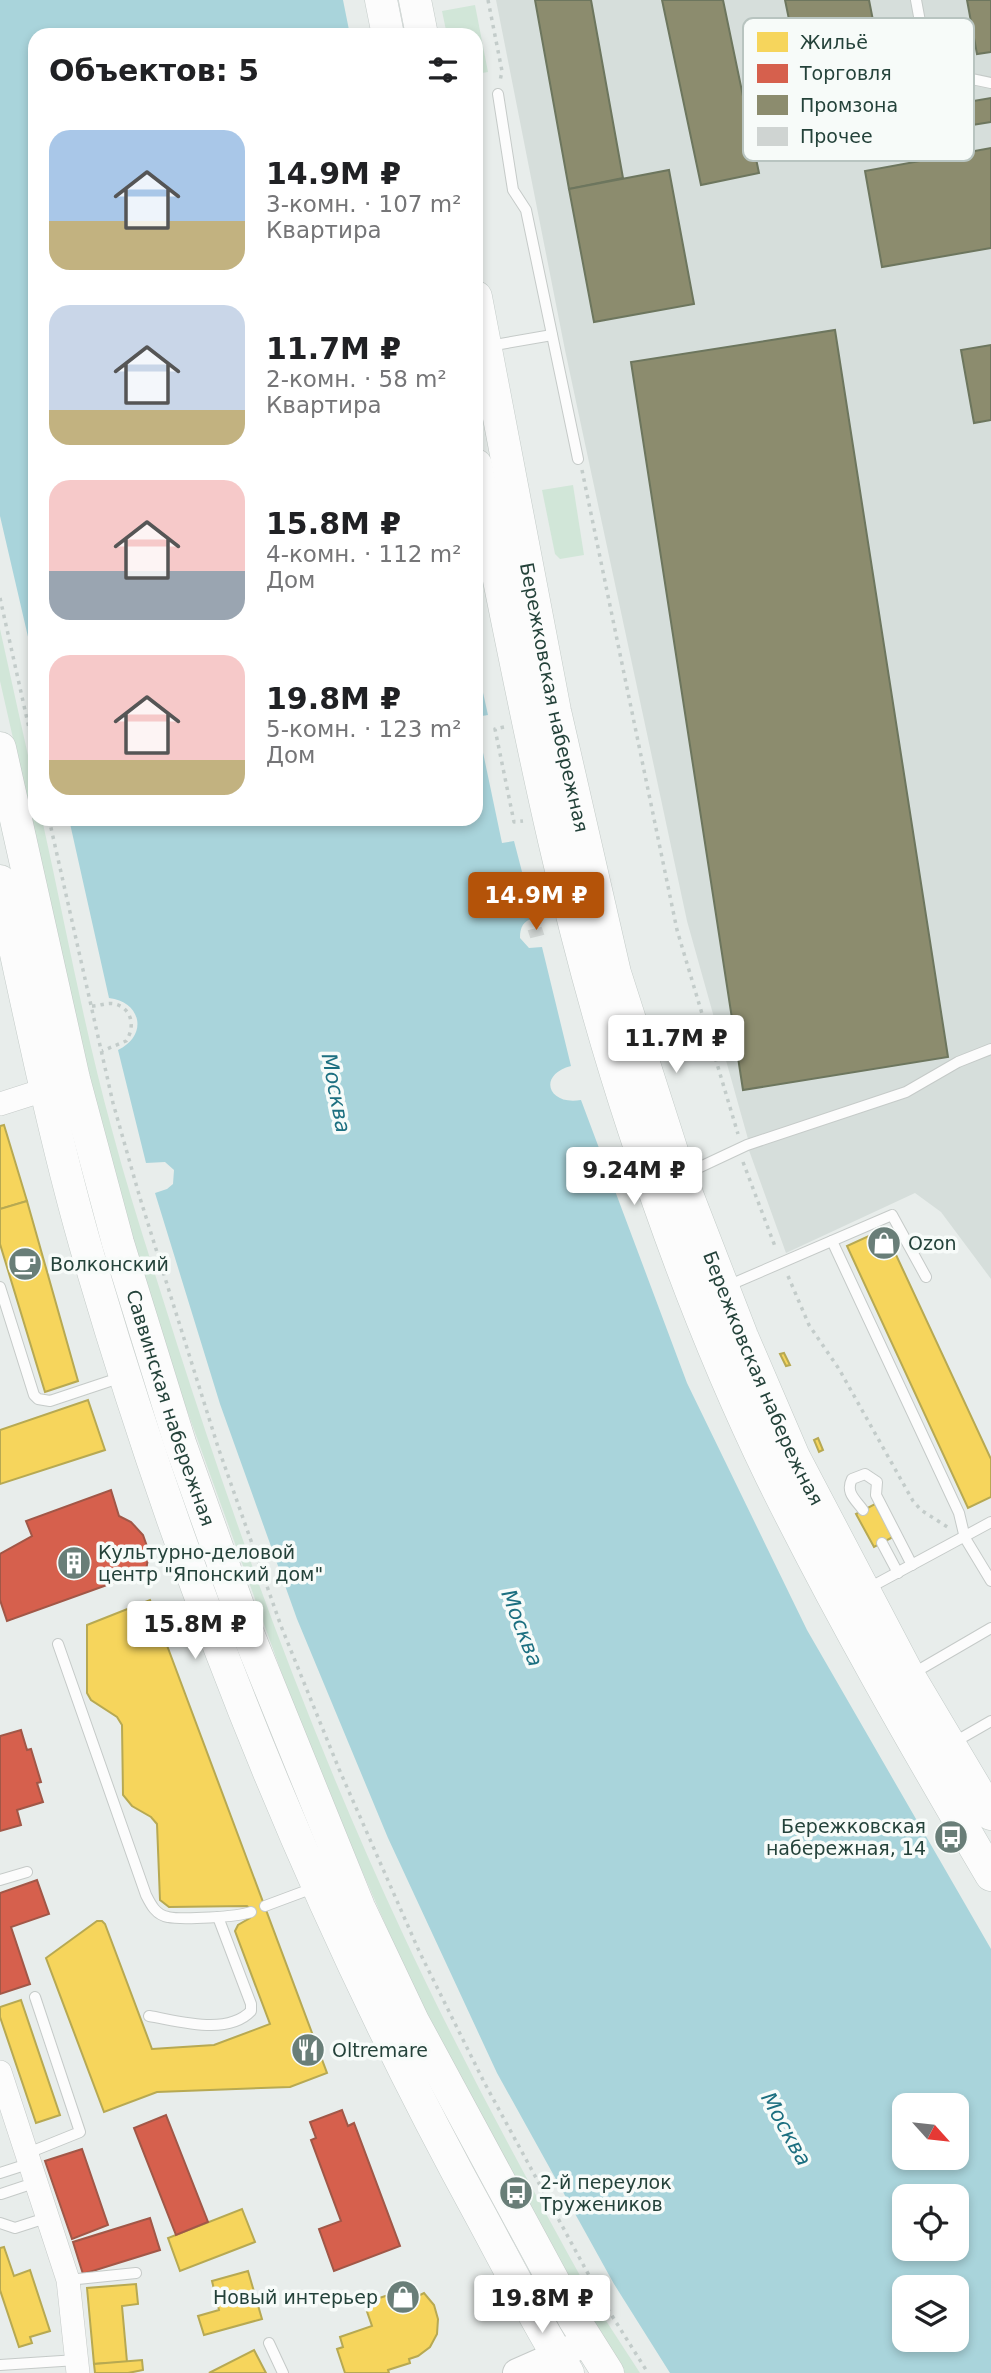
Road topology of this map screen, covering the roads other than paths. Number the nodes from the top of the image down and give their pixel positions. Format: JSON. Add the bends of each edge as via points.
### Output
{"nodes":[{"id":1,"x":381,"y":0,"type":"edge"},
{"id":2,"x":415,"y":0,"type":"edge"},
{"id":3,"x":916,"y":0,"type":"edge"},
{"id":4,"x":919,"y":18,"type":"edge"},
{"id":5,"x":387,"y":28,"type":"edge"},
{"id":6,"x":421,"y":28,"type":"edge"},
{"id":7,"x":498,"y":94,"type":"road end"},
{"id":8,"x":483,"y":331,"type":"edge"},
{"id":9,"x":552,"y":335,"type":"junction"},
{"id":10,"x":486,"y":346,"type":"junction"},
{"id":11,"x":578,"y":458,"type":"road end"},
{"id":12,"x":483,"y":501,"type":"edge"},
{"id":13,"x":0,"y":748,"type":"edge"},
{"id":14,"x":0,"y":881,"type":"edge"},
{"id":15,"x":991,"y":1049,"type":"edge"},
{"id":16,"x":47,"y":1089,"type":"junction"},
{"id":17,"x":0,"y":1104,"type":"edge"},
{"id":18,"x":680,"y":1176,"type":"junction"},
{"id":19,"x":832,"y":1241,"type":"junction"},
{"id":20,"x":926,"y":1276,"type":"dead end"},
{"id":21,"x":0,"y":1287,"type":"edge"},
{"id":22,"x":723,"y":1288,"type":"junction"},
{"id":23,"x":125,"y":1375,"type":"junction"},
{"id":24,"x":863,"y":1510,"type":"dead end"},
{"id":25,"x":991,"y":1522,"type":"edge"},
{"id":26,"x":965,"y":1538,"type":"junction"},
{"id":27,"x":882,"y":1543,"type":"dead end"},
{"id":28,"x":912,"y":1565,"type":"junction"},
{"id":29,"x":898,"y":1573,"type":"junction"},
{"id":30,"x":991,"y":1581,"type":"edge"},
{"id":31,"x":850,"y":1599,"type":"junction"},
{"id":32,"x":991,"y":1628,"type":"edge"},
{"id":33,"x":58,"y":1644,"type":"dead end"},
{"id":34,"x":909,"y":1676,"type":"junction"},
{"id":35,"x":991,"y":1721,"type":"edge"},
{"id":36,"x":950,"y":1745,"type":"junction"},
{"id":37,"x":991,"y":1814,"type":"edge"},
{"id":38,"x":27,"y":1872,"type":"dead end"},
{"id":39,"x":991,"y":1875,"type":"edge"},
{"id":40,"x":0,"y":1880,"type":"edge"},
{"id":41,"x":318,"y":1886,"type":"junction"},
{"id":42,"x":265,"y":1906,"type":"dead end"},
{"id":43,"x":251,"y":1912,"type":"dead end"},
{"id":44,"x":218,"y":1917,"type":"junction"},
{"id":45,"x":35,"y":1997,"type":"dead end"},
{"id":46,"x":149,"y":2016,"type":"dead end"},
{"id":47,"x":0,"y":2072,"type":"edge"},
{"id":48,"x":32,"y":2166,"type":"junction"},
{"id":49,"x":0,"y":2173,"type":"edge"},
{"id":50,"x":1,"y":2194,"type":"edge"},
{"id":51,"x":49,"y":2217,"type":"junction"},
{"id":52,"x":0,"y":2223,"type":"edge"},
{"id":53,"x":136,"y":2273,"type":"dead end"},
{"id":54,"x":68,"y":2280,"type":"junction"},
{"id":55,"x":588,"y":2342,"type":"junction"},
{"id":56,"x":269,"y":2343,"type":"dead end"},
{"id":57,"x":562,"y":2364,"type":"edge"},
{"id":58,"x":0,"y":2365,"type":"edge"},
{"id":59,"x":77,"y":2367,"type":"edge"},
{"id":60,"x":283,"y":2373,"type":"edge"},
{"id":61,"x":517,"y":2373,"type":"edge"},
{"id":62,"x":608,"y":2373,"type":"edge"}],
"edges":[{"from":1,"to":5,"type":"main road"},
{"from":2,"to":6,"type":"main road"},
{"from":3,"to":4,"type":"lane"},
{"from":7,"to":9,"type":"lane","via":[[513,190],[526,210]]},
{"from":8,"to":10,"type":"main road","name":"Бережковская набережная"},
{"from":9,"to":10,"type":"lane"},
{"from":9,"to":11,"type":"lane"},
{"from":10,"to":18,"type":"main road","name":"Бережковская набережная","via":[[555,711],[612,960]]},
{"from":12,"to":31,"type":"main road","name":"Бережковская набережная","via":[[526,714],[590,987],[630,1118],[714,1345],[769,1472]]},
{"from":13,"to":55,"type":"main road","name":"Саввинская набережная","via":[[74,1079],[118,1243],[180,1443],[247,1631],[349,1884],[413,2021]]},
{"from":14,"to":16,"type":"main road","name":"Саввинская набережная","via":[[11,951]]},
{"from":15,"to":18,"type":"lane","via":[[906,1092],[741,1149]]},
{"from":16,"to":17,"type":"street"},
{"from":16,"to":23,"type":"main road","name":"Саввинская набережная","via":[[87,1253]]},
{"from":18,"to":22,"type":"main road","name":"Бережковская набережная"},
{"from":19,"to":20,"type":"lane","via":[[892,1215]]},
{"from":19,"to":22,"type":"lane"},
{"from":19,"to":26,"type":"lane","via":[[958,1513]]},
{"from":21,"to":23,"type":"lane","via":[[37,1399],[50,1401]]},
{"from":22,"to":31,"type":"main road","name":"Бережковская набережная"},
{"from":23,"to":41,"type":"main road","name":"Саввинская набережная","via":[[216,1644]]},
{"from":24,"to":28,"type":"lane","via":[[849,1488],[852,1479],[865,1474],[877,1482],[876,1495]]},
{"from":25,"to":26,"type":"lane"},
{"from":26,"to":28,"type":"lane"},
{"from":26,"to":30,"type":"lane"},
{"from":27,"to":29,"type":"lane"},
{"from":28,"to":29,"type":"lane"},
{"from":29,"to":31,"type":"lane"},
{"from":31,"to":34,"type":"main road","name":"Бережковская набережная"},
{"from":31,"to":39,"type":"main road","name":"Бережковская набережная","via":[[919,1754]]},
{"from":32,"to":34,"type":"lane"},
{"from":33,"to":44,"type":"lane","via":[[153,1908],[167,1917]]},
{"from":34,"to":36,"type":"main road","name":"Бережковская набережная"},
{"from":35,"to":36,"type":"lane"},
{"from":36,"to":37,"type":"main road","name":"Бережковская набережная"},
{"from":38,"to":40,"type":"lane"},
{"from":41,"to":42,"type":"lane"},
{"from":41,"to":57,"type":"main road","name":"Саввинская набережная","via":[[393,2049]]},
{"from":43,"to":44,"type":"lane"},
{"from":44,"to":46,"type":"lane","via":[[251,2011],[213,2026]]},
{"from":45,"to":48,"type":"lane","via":[[80,2132]]},
{"from":47,"to":48,"type":"street"},
{"from":48,"to":49,"type":"lane"},
{"from":48,"to":50,"type":"lane"},
{"from":48,"to":51,"type":"street"},
{"from":51,"to":52,"type":"lane","via":[[15,2228]]},
{"from":51,"to":54,"type":"street"},
{"from":53,"to":54,"type":"lane"},
{"from":54,"to":59,"type":"street"},
{"from":55,"to":57,"type":"street"},
{"from":55,"to":62,"type":"main road","name":"Саввинская набережная"},
{"from":56,"to":60,"type":"lane"},
{"from":57,"to":61,"type":"street"},
{"from":58,"to":59,"type":"lane"}]}
